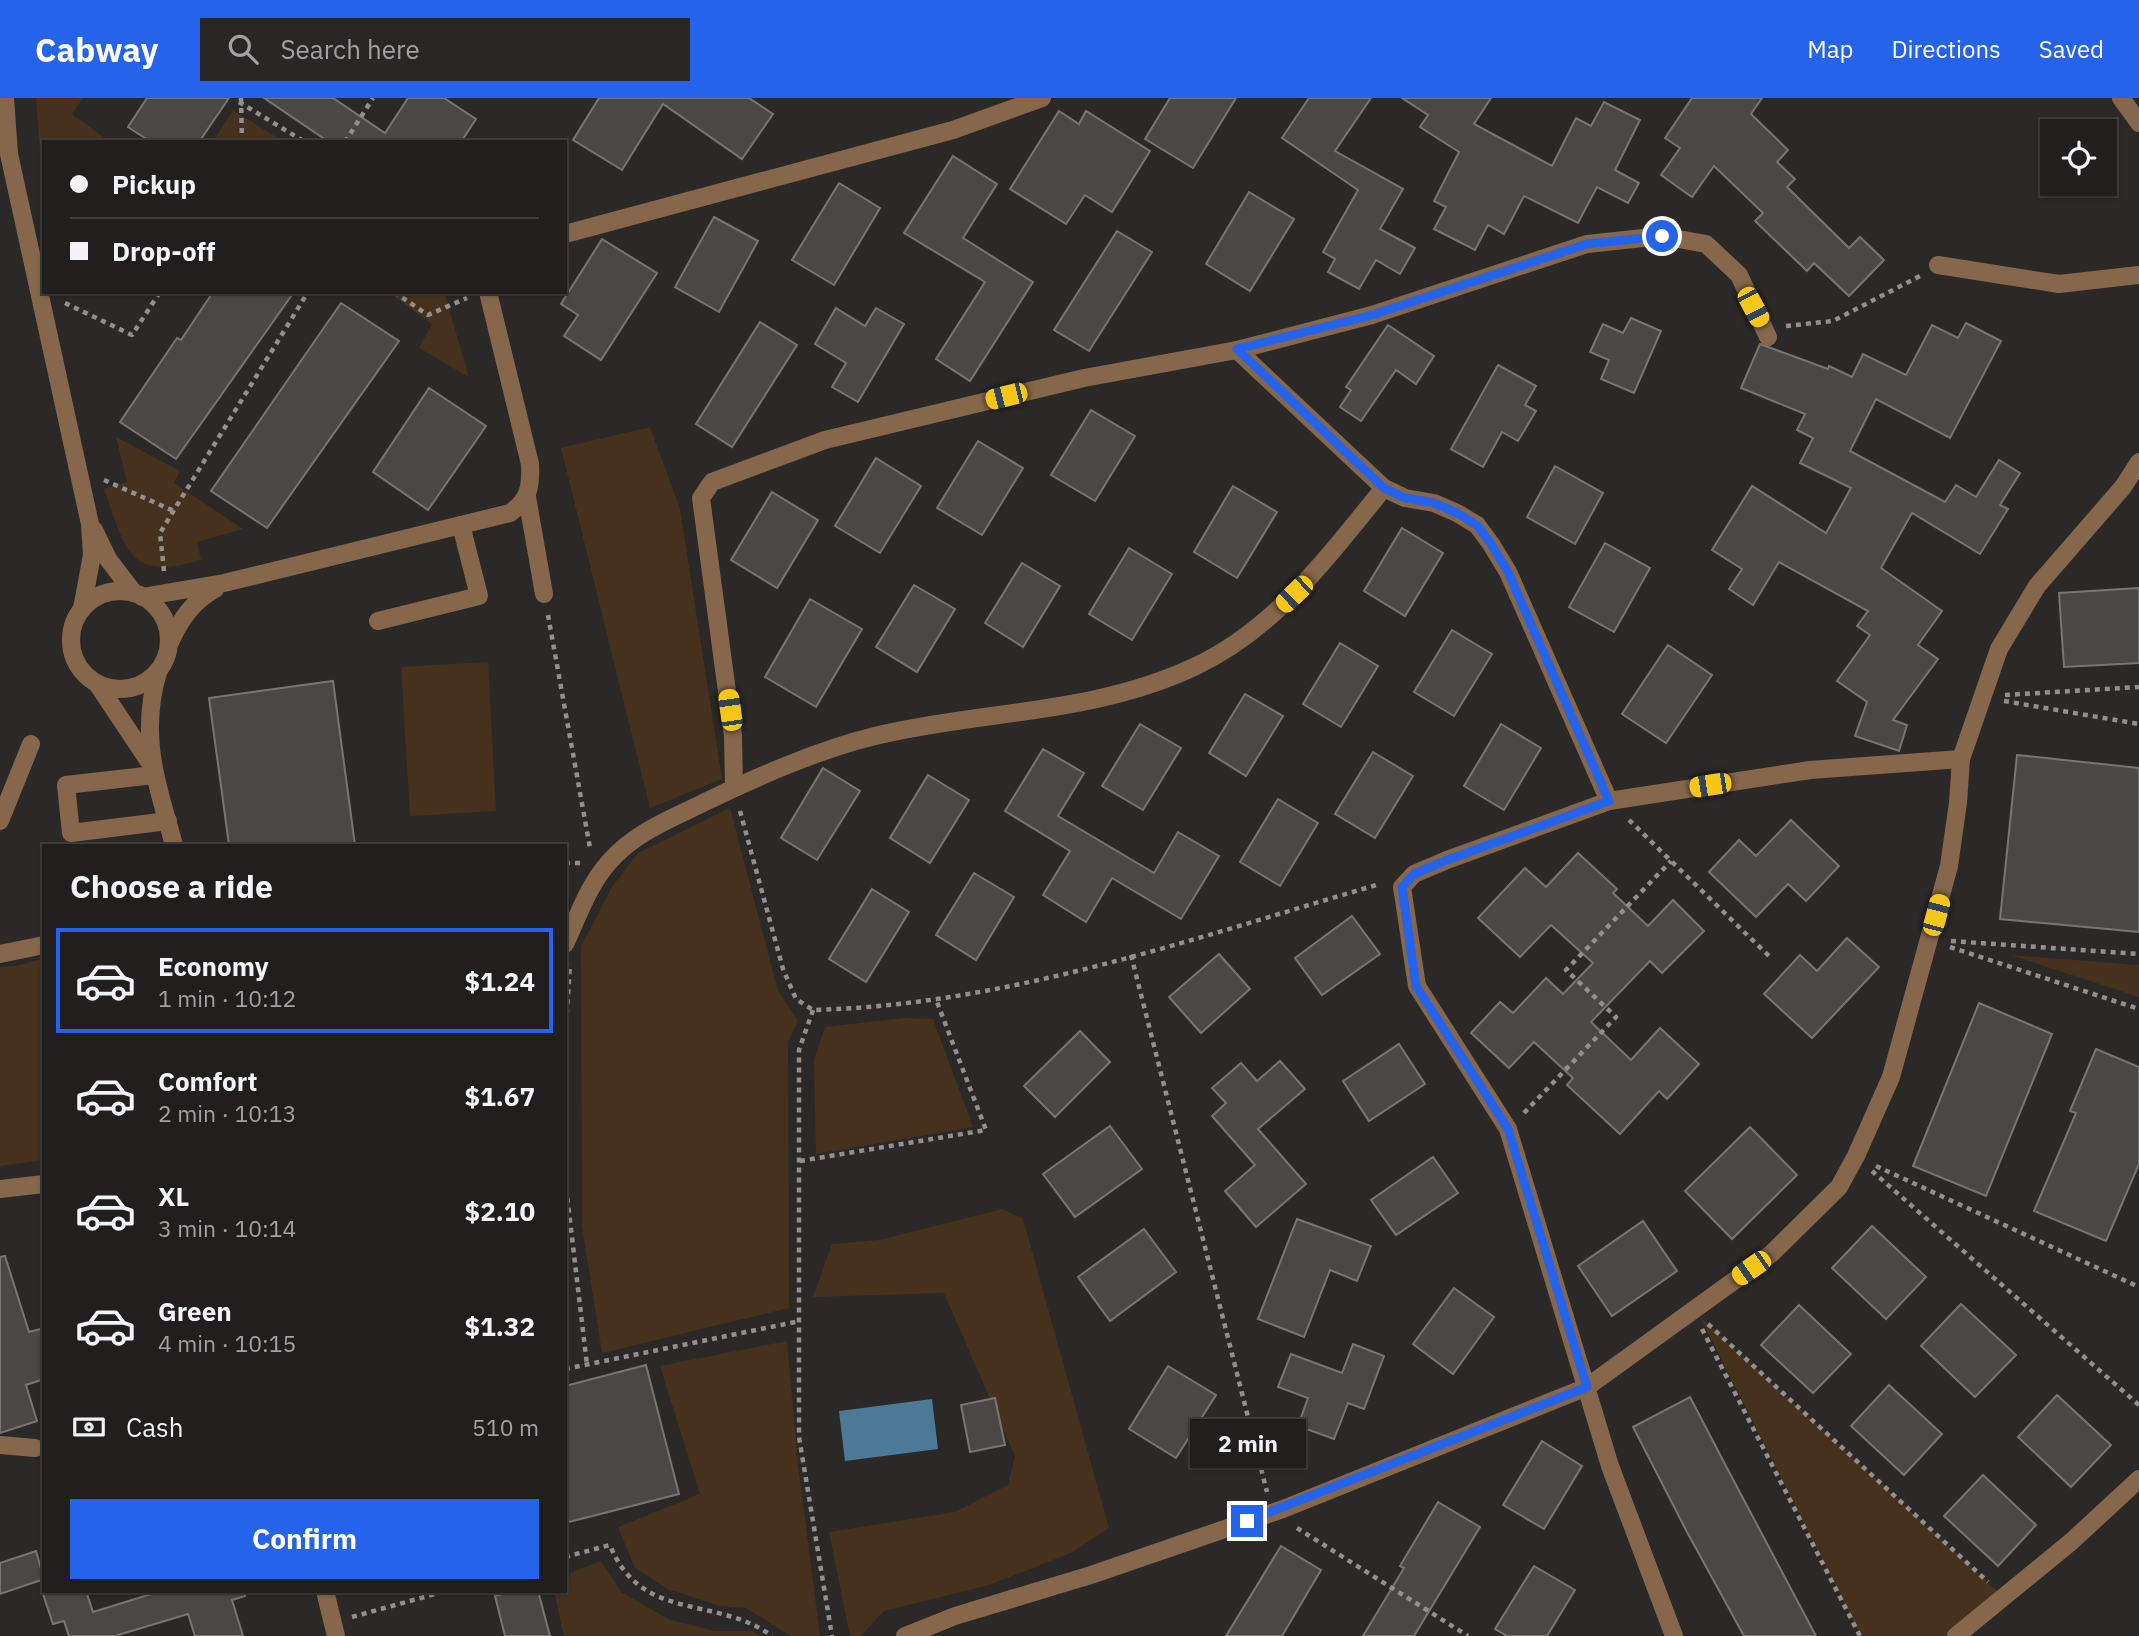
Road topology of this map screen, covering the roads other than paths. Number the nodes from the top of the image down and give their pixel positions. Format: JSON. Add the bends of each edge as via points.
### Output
{"nodes":[{"id":1,"x":5,"y":98,"type":"edge"},
{"id":2,"x":1042,"y":98,"type":"edge"},
{"id":3,"x":2121,"y":98,"type":"edge"},
{"id":4,"x":2139,"y":123,"type":"edge"},
{"id":5,"x":567,"y":233,"type":"edge"},
{"id":6,"x":1938,"y":265,"type":"road end"},
{"id":7,"x":2139,"y":275,"type":"edge"},
{"id":8,"x":479,"y":295,"type":"edge"},
{"id":9,"x":1766,"y":332,"type":"road end"},
{"id":10,"x":1237,"y":349,"type":"junction"},
{"id":11,"x":2139,"y":462,"type":"edge"},
{"id":12,"x":1384,"y":488,"type":"junction"},
{"id":13,"x":527,"y":497,"type":"junction"},
{"id":14,"x":90,"y":524,"type":"junction"},
{"id":15,"x":461,"y":525,"type":"junction"},
{"id":16,"x":224,"y":583,"type":"junction"},
{"id":17,"x":544,"y":594,"type":"road end"},
{"id":18,"x":138,"y":595,"type":"junction"},
{"id":19,"x":82,"y":609,"type":"junction"},
{"id":20,"x":378,"y":621,"type":"dead end"},
{"id":21,"x":170,"y":642,"type":"junction"},
{"id":22,"x":158,"y":672,"type":"junction"},
{"id":23,"x":98,"y":685,"type":"junction"},
{"id":24,"x":31,"y":744,"type":"dead end"},
{"id":25,"x":1961,"y":759,"type":"junction"},
{"id":26,"x":153,"y":770,"type":"junction"},
{"id":27,"x":734,"y":788,"type":"junction"},
{"id":28,"x":1609,"y":801,"type":"junction"},
{"id":29,"x":0,"y":821,"type":"edge"},
{"id":30,"x":168,"y":821,"type":"junction"},
{"id":31,"x":174,"y":844,"type":"edge"},
{"id":32,"x":568,"y":937,"type":"edge"},
{"id":33,"x":42,"y":945,"type":"edge"},
{"id":34,"x":0,"y":954,"type":"edge"},
{"id":35,"x":42,"y":1184,"type":"edge"},
{"id":36,"x":0,"y":1189,"type":"edge"},
{"id":37,"x":1587,"y":1387,"type":"junction"},
{"id":38,"x":0,"y":1445,"type":"edge"},
{"id":39,"x":35,"y":1448,"type":"dead end"},
{"id":40,"x":2139,"y":1479,"type":"edge"},
{"id":41,"x":326,"y":1593,"type":"edge"},
{"id":42,"x":334,"y":1629,"type":"edge"},
{"id":43,"x":905,"y":1636,"type":"edge"},
{"id":44,"x":1674,"y":1636,"type":"edge"},
{"id":45,"x":1956,"y":1636,"type":"edge"}],
"edges":[{"from":1,"to":14,"type":"street","via":[[9,153]]},
{"from":2,"to":5,"type":"street","via":[[953,130]]},
{"from":3,"to":4,"type":"street"},
{"from":6,"to":7,"type":"street","via":[[2059,284]]},
{"from":8,"to":13,"type":"street","via":[[526,442],[531,487]]},
{"from":9,"to":10,"type":"street","via":[[1739,275],[1706,244],[1662,236],[1587,244],[1372,315]]},
{"from":10,"to":12,"type":"street"},
{"from":10,"to":27,"type":"street","via":[[1084,378],[825,440],[712,482],[701,498],[733,736]]},
{"from":11,"to":25,"type":"street","via":[[2123,487],[2037,586],[1999,649]]},
{"from":12,"to":27,"type":"street","via":[[1308,580],[1266,622],[1195,667],[1146,688],[1083,702],[874,736]]},
{"from":12,"to":28,"type":"street","via":[[1457,513],[1477,525],[1491,544],[1508,572]]},
{"from":13,"to":15,"type":"street","via":[[510,513]]},
{"from":13,"to":17,"type":"street"},
{"from":14,"to":18,"type":"street","via":[[108,559]]},
{"from":14,"to":19,"type":"street","via":[[92,555]]},
{"from":15,"to":16,"type":"street"},
{"from":15,"to":20,"type":"street","via":[[479,596]]},
{"from":16,"to":18,"type":"street"},
{"from":16,"to":21,"type":"street","via":[[198,599]]},
{"from":18,"to":19,"type":"street","via":[[102,594]]},
{"from":18,"to":21,"type":"street","via":[[160,611]]},
{"from":19,"to":23,"type":"street","via":[[71,631],[71,647],[75,662]]},
{"from":21,"to":22,"type":"street"},
{"from":22,"to":23,"type":"street","via":[[131,689]]},
{"from":22,"to":26,"type":"street","via":[[147,729]]},
{"from":23,"to":26,"type":"street"},
{"from":24,"to":29,"type":"street"},
{"from":25,"to":28,"type":"street","via":[[1810,770]]},
{"from":25,"to":37,"type":"street","via":[[1949,866],[1891,1077],[1839,1186],[1770,1254]]},
{"from":26,"to":30,"type":"street"},
{"from":26,"to":30,"type":"street","via":[[66,785],[72,833]]},
{"from":27,"to":32,"type":"street","via":[[640,833],[609,862]]},
{"from":28,"to":37,"type":"street","via":[[1414,874],[1402,887],[1416,986],[1508,1129]]},
{"from":30,"to":31,"type":"street"},
{"from":33,"to":34,"type":"street"},
{"from":35,"to":36,"type":"street"},
{"from":37,"to":43,"type":"street","via":[[1272,1512]]},
{"from":37,"to":44,"type":"street"},
{"from":38,"to":39,"type":"street"},
{"from":40,"to":45,"type":"street"},
{"from":41,"to":42,"type":"street"}]}
